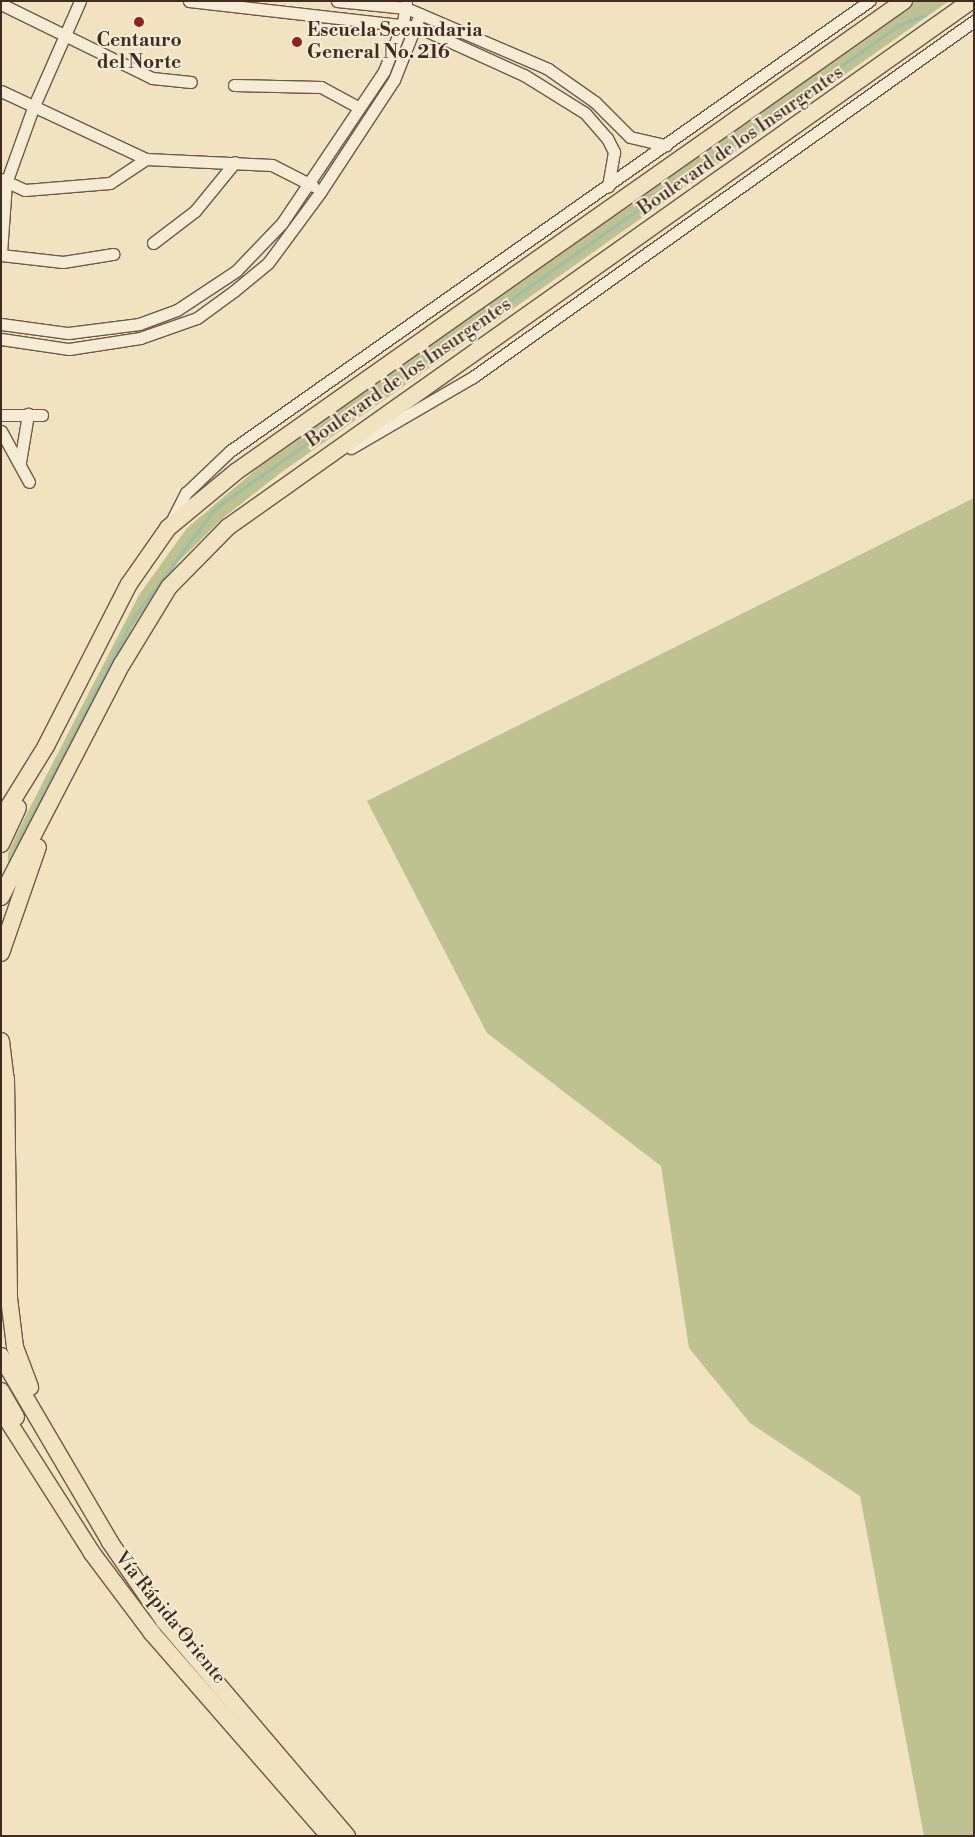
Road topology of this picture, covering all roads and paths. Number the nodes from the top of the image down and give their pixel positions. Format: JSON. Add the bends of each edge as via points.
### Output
{"nodes":[{"id":1,"x":80,"y":1,"type":"edge"},
{"id":2,"x":189,"y":1,"type":"edge"},
{"id":3,"x":337,"y":1,"type":"edge"},
{"id":4,"x":869,"y":1,"type":"edge"},
{"id":5,"x":904,"y":1,"type":"edge"},
{"id":6,"x":971,"y":1,"type":"edge"},
{"id":7,"x":1,"y":4,"type":"edge"},
{"id":8,"x":406,"y":5,"type":"edge"},
{"id":9,"x":420,"y":14,"type":"junction"},
{"id":10,"x":974,"y":21,"type":"edge"},
{"id":11,"x":403,"y":23,"type":"junction"},
{"id":12,"x":418,"y":27,"type":"junction"},
{"id":13,"x":66,"y":36,"type":"junction"},
{"id":14,"x":480,"y":40,"type":"junction"},
{"id":15,"x":476,"y":53,"type":"junction"},
{"id":16,"x":191,"y":82,"type":"dead end"},
{"id":17,"x":234,"y":85,"type":"dead end"},
{"id":18,"x":1,"y":90,"type":"edge"},
{"id":19,"x":358,"y":107,"type":"junction"},
{"id":20,"x":33,"y":108,"type":"junction"},
{"id":21,"x":666,"y":145,"type":"junction"},
{"id":22,"x":146,"y":159,"type":"junction"},
{"id":23,"x":235,"y":162,"type":"junction"},
{"id":24,"x":4,"y":181,"type":"edge"},
{"id":25,"x":308,"y":183,"type":"junction"},
{"id":26,"x":608,"y":186,"type":"junction"},
{"id":27,"x":321,"y":191,"type":"junction"},
{"id":28,"x":153,"y":243,"type":"dead end"},
{"id":29,"x":1,"y":254,"type":"edge"},
{"id":30,"x":113,"y":254,"type":"dead end"},
{"id":31,"x":1,"y":324,"type":"edge"},
{"id":32,"x":1,"y":339,"type":"edge"},
{"id":33,"x":28,"y":414,"type":"junction"},
{"id":34,"x":1,"y":415,"type":"edge"},
{"id":35,"x":42,"y":415,"type":"dead end"},
{"id":36,"x":1,"y":431,"type":"edge"},
{"id":37,"x":20,"y":462,"type":"junction"},
{"id":38,"x":305,"y":470,"type":"junction"},
{"id":39,"x":29,"y":482,"type":"dead end"},
{"id":40,"x":168,"y":528,"type":"junction"},
{"id":41,"x":46,"y":746,"type":"junction"},
{"id":42,"x":70,"y":766,"type":"junction"},
{"id":43,"x":1,"y":819,"type":"edge"},
{"id":44,"x":1,"y":844,"type":"edge"},
{"id":45,"x":1,"y":897,"type":"edge"},
{"id":46,"x":1,"y":953,"type":"edge"},
{"id":47,"x":1,"y":1041,"type":"edge"},
{"id":48,"x":1,"y":1356,"type":"edge"},
{"id":49,"x":1,"y":1391,"type":"edge"},
{"id":50,"x":1,"y":1410,"type":"edge"},
{"id":51,"x":1,"y":1423,"type":"edge"},
{"id":52,"x":59,"y":1453,"type":"junction"},
{"id":53,"x":35,"y":1467,"type":"junction"},
{"id":54,"x":92,"y":1553,"type":"junction"},
{"id":55,"x":329,"y":1836,"type":"edge"},
{"id":56,"x":347,"y":1836,"type":"edge"}],
"edges":[{"from":1,"to":13,"type":"street"},
{"from":2,"to":11,"type":"street"},
{"from":3,"to":8,"type":"street"},
{"from":4,"to":21,"type":"street"},
{"from":5,"to":40,"type":"highway","name":"Boulevard de los Insurgentes","via":[[237,471]]},
{"from":6,"to":38,"type":"highway","name":"Boulevard de los Insurgentes"},
{"from":7,"to":13,"type":"street"},
{"from":8,"to":9,"type":"street"},
{"from":8,"to":11,"type":"street"},
{"from":9,"to":12,"type":"street"},
{"from":9,"to":14,"type":"street"},
{"from":10,"to":38,"type":"street","via":[[473,377],[387,428]]},
{"from":11,"to":12,"type":"street"},
{"from":11,"to":19,"type":"street","via":[[384,71]]},
{"from":12,"to":15,"type":"street"},
{"from":12,"to":27,"type":"street","via":[[394,80]]},
{"from":13,"to":16,"type":"street","via":[[152,78]]},
{"from":13,"to":20,"type":"street"},
{"from":14,"to":15,"type":"street"},
{"from":14,"to":21,"type":"street","via":[[563,78],[630,137]]},
{"from":15,"to":26,"type":"street","via":[[558,93],[585,113],[608,138],[614,152]]},
{"from":17,"to":19,"type":"street","via":[[321,87]]},
{"from":18,"to":20,"type":"street"},
{"from":19,"to":25,"type":"street"},
{"from":20,"to":22,"type":"street"},
{"from":20,"to":24,"type":"street"},
{"from":21,"to":26,"type":"street"},
{"from":22,"to":23,"type":"street"},
{"from":22,"to":24,"type":"street","via":[[110,183],[25,190]]},
{"from":23,"to":25,"type":"street","via":[[272,165]]},
{"from":23,"to":28,"type":"street","via":[[195,211]]},
{"from":24,"to":29,"type":"street"},
{"from":25,"to":27,"type":"street"},
{"from":25,"to":31,"type":"street","via":[[282,223],[236,271],[176,310],[138,324],[68,333]]},
{"from":26,"to":40,"type":"street","via":[[230,450],[186,493]]},
{"from":27,"to":32,"type":"street","via":[[268,263],[197,318],[140,338],[69,349]]},
{"from":29,"to":30,"type":"street","via":[[63,262]]},
{"from":33,"to":34,"type":"street"},
{"from":33,"to":35,"type":"street"},
{"from":33,"to":37,"type":"street"},
{"from":36,"to":37,"type":"street"},
{"from":37,"to":39,"type":"street"},
{"from":38,"to":42,"type":"highway","name":"Boulevard de los Insurgentes","via":[[228,527],[169,587],[122,664]]},
{"from":40,"to":41,"type":"highway","name":"Boulevard de los Insurgentes","via":[[107,622]]},
{"from":41,"to":43,"type":"highway","name":"Boulevard de los Insurgentes"},
{"from":41,"to":44,"type":"highway"},
{"from":42,"to":45,"type":"highway","name":"Boulevard de los Insurgentes"},
{"from":42,"to":46,"type":"highway","via":[[20,890]]},
{"from":47,"to":52,"type":"highway","via":[[6,1079],[12,1332],[22,1370]]},
{"from":48,"to":52,"type":"highway"},
{"from":49,"to":54,"type":"highway"},
{"from":50,"to":53,"type":"highway","name":"Vía Rápida Oriente"},
{"from":51,"to":53,"type":"highway"},
{"from":52,"to":56,"type":"highway","via":[[110,1542],[164,1621]]},
{"from":53,"to":54,"type":"highway","name":"Vía Rápida Oriente"},
{"from":54,"to":55,"type":"highway","name":"Vía Rápida Oriente","via":[[152,1633]]}]}
